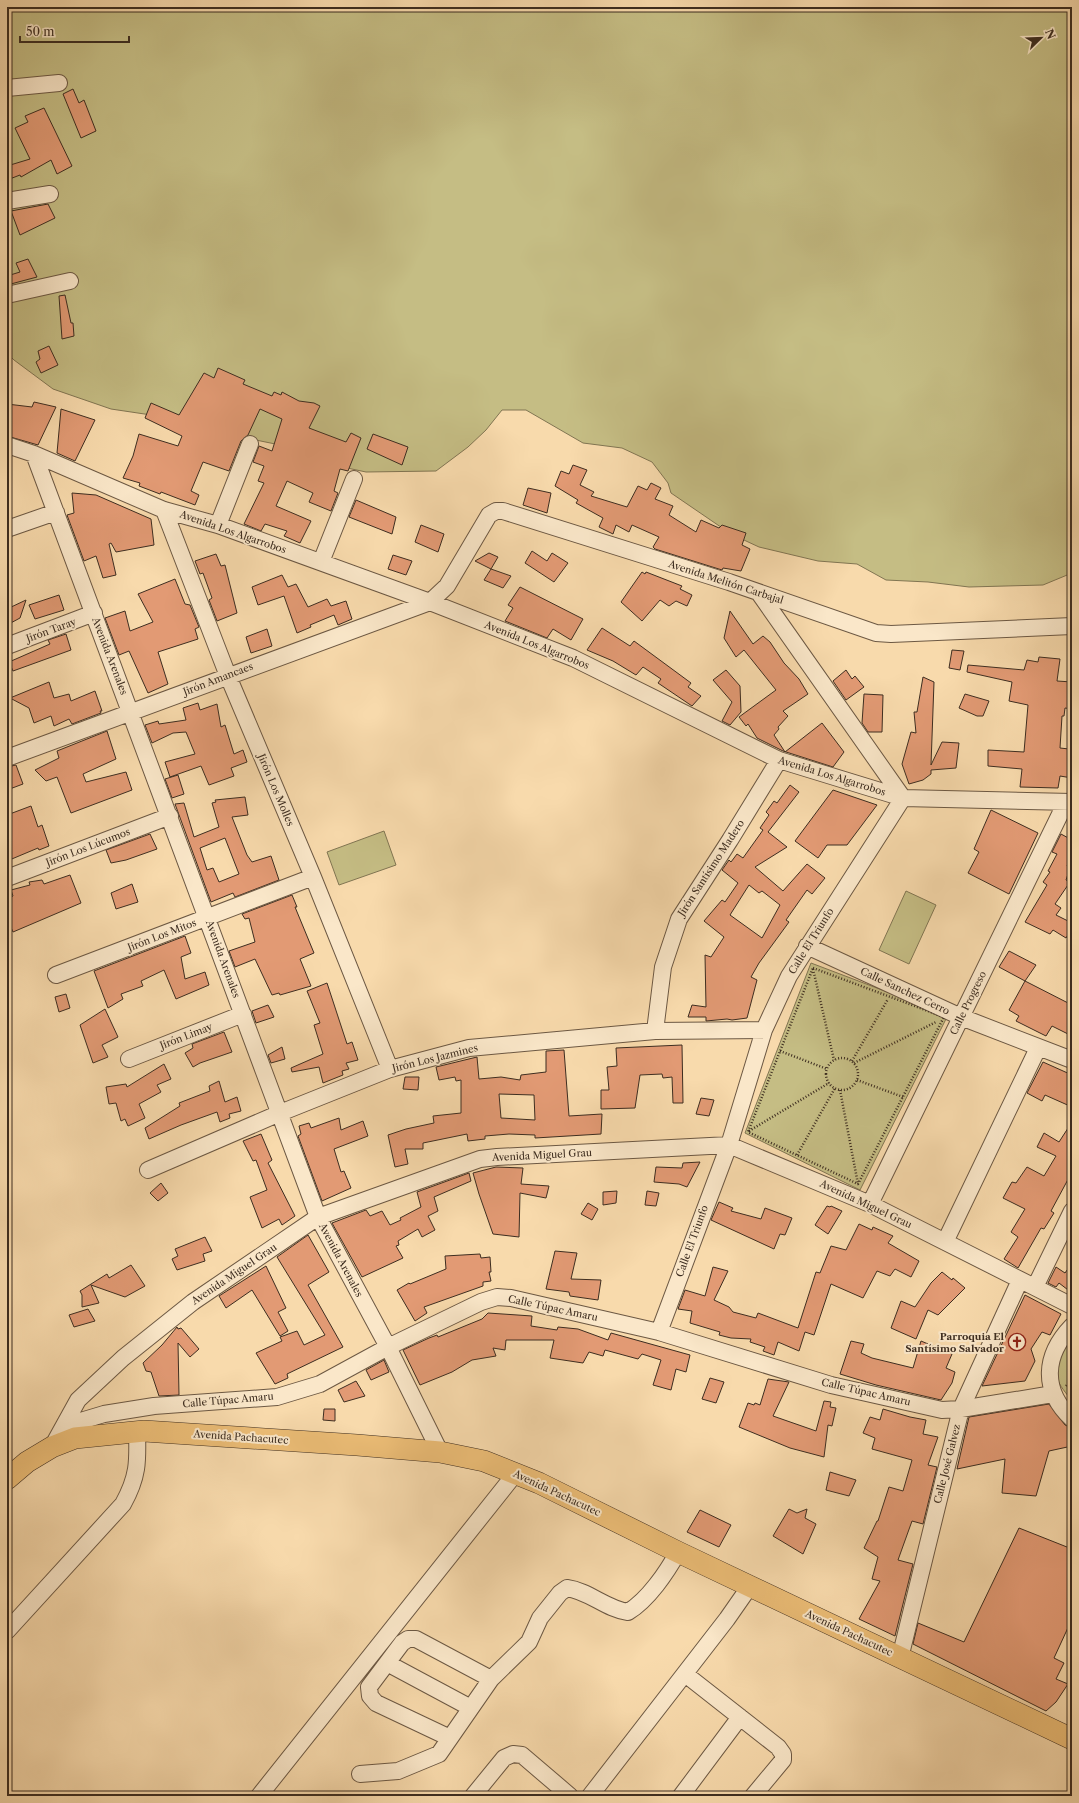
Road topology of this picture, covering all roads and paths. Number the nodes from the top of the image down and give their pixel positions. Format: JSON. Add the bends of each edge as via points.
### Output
{"nodes":[{"id":1,"x":59,"y":83,"type":"dead end"},
{"id":2,"x":7,"y":88,"type":"edge"},
{"id":3,"x":50,"y":194,"type":"dead end"},
{"id":4,"x":7,"y":201,"type":"edge"},
{"id":5,"x":70,"y":281,"type":"dead end"},
{"id":6,"x":7,"y":295,"type":"edge"},
{"id":7,"x":7,"y":444,"type":"edge"},
{"id":8,"x":250,"y":444,"type":"dead end"},
{"id":9,"x":34,"y":454,"type":"junction"},
{"id":10,"x":354,"y":479,"type":"dead end"},
{"id":11,"x":164,"y":510,"type":"junction"},
{"id":12,"x":56,"y":512,"type":"junction"},
{"id":13,"x":218,"y":525,"type":"junction"},
{"id":14,"x":7,"y":529,"type":"edge"},
{"id":15,"x":321,"y":562,"type":"junction"},
{"id":16,"x":759,"y":593,"type":"junction"},
{"id":17,"x":430,"y":602,"type":"junction"},
{"id":18,"x":94,"y":614,"type":"junction"},
{"id":19,"x":1072,"y":626,"type":"edge"},
{"id":20,"x":7,"y":646,"type":"edge"},
{"id":21,"x":228,"y":676,"type":"junction"},
{"id":22,"x":131,"y":712,"type":"junction"},
{"id":23,"x":7,"y":758,"type":"edge"},
{"id":24,"x":779,"y":760,"type":"junction"},
{"id":25,"x":903,"y":798,"type":"junction"},
{"id":26,"x":1069,"y":802,"type":"edge"},
{"id":27,"x":170,"y":816,"type":"junction"},
{"id":28,"x":313,"y":877,"type":"junction"},
{"id":29,"x":7,"y":878,"type":"edge"},
{"id":30,"x":207,"y":918,"type":"junction"},
{"id":31,"x":807,"y":946,"type":"junction"},
{"id":32,"x":813,"y":968,"type":"junction"},
{"id":33,"x":56,"y":975,"type":"dead end"},
{"id":34,"x":890,"y":996,"type":"junction"},
{"id":35,"x":243,"y":1014,"type":"junction"},
{"id":36,"x":944,"y":1017,"type":"junction"},
{"id":37,"x":962,"y":1017,"type":"junction"},
{"id":38,"x":764,"y":1030,"type":"junction"},
{"id":39,"x":655,"y":1031,"type":"junction"},
{"id":40,"x":1038,"y":1048,"type":"junction"},
{"id":41,"x":780,"y":1051,"type":"junction"},
{"id":42,"x":129,"y":1059,"type":"dead end"},
{"id":43,"x":834,"y":1060,"type":"junction"},
{"id":44,"x":1072,"y":1060,"type":"edge"},
{"id":45,"x":853,"y":1062,"type":"junction"},
{"id":46,"x":390,"y":1069,"type":"junction"},
{"id":47,"x":827,"y":1069,"type":"junction"},
{"id":48,"x":857,"y":1080,"type":"junction"},
{"id":49,"x":829,"y":1083,"type":"junction"},
{"id":50,"x":835,"y":1088,"type":"junction"},
{"id":51,"x":840,"y":1090,"type":"junction"},
{"id":52,"x":903,"y":1097,"type":"junction"},
{"id":53,"x":280,"y":1112,"type":"junction"},
{"id":54,"x":748,"y":1132,"type":"junction"},
{"id":55,"x":728,"y":1145,"type":"junction"},
{"id":56,"x":797,"y":1155,"type":"junction"},
{"id":57,"x":148,"y":1170,"type":"dead end"},
{"id":58,"x":858,"y":1184,"type":"junction"},
{"id":59,"x":870,"y":1204,"type":"junction"},
{"id":60,"x":1072,"y":1211,"type":"edge"},
{"id":61,"x":318,"y":1217,"type":"junction"},
{"id":62,"x":945,"y":1242,"type":"junction"},
{"id":63,"x":1020,"y":1280,"type":"junction"},
{"id":64,"x":1035,"y":1288,"type":"junction"},
{"id":65,"x":1072,"y":1306,"type":"edge"},
{"id":66,"x":1072,"y":1326,"type":"edge"},
{"id":67,"x":659,"y":1332,"type":"junction"},
{"id":68,"x":388,"y":1347,"type":"junction"},
{"id":69,"x":1053,"y":1394,"type":"junction"},
{"id":70,"x":961,"y":1410,"type":"junction"},
{"id":71,"x":1072,"y":1419,"type":"edge"},
{"id":72,"x":64,"y":1426,"type":"junction"},
{"id":73,"x":137,"y":1432,"type":"junction"},
{"id":74,"x":52,"y":1447,"type":"junction"},
{"id":75,"x":440,"y":1452,"type":"junction"},
{"id":76,"x":515,"y":1474,"type":"junction"},
{"id":77,"x":7,"y":1479,"type":"edge"},
{"id":78,"x":678,"y":1552,"type":"junction"},
{"id":79,"x":750,"y":1586,"type":"junction"},
{"id":80,"x":7,"y":1630,"type":"edge"},
{"id":81,"x":900,"y":1658,"type":"junction"},
{"id":82,"x":387,"y":1663,"type":"junction"},
{"id":83,"x":685,"y":1674,"type":"junction"},
{"id":84,"x":491,"y":1679,"type":"junction"},
{"id":85,"x":470,"y":1708,"type":"junction"},
{"id":86,"x":740,"y":1717,"type":"junction"},
{"id":87,"x":1070,"y":1733,"type":"edge"},
{"id":88,"x":450,"y":1738,"type":"junction"},
{"id":89,"x":360,"y":1774,"type":"dead end"},
{"id":90,"x":259,"y":1796,"type":"edge"},
{"id":91,"x":473,"y":1796,"type":"edge"},
{"id":92,"x":570,"y":1796,"type":"edge"},
{"id":93,"x":590,"y":1796,"type":"edge"},
{"id":94,"x":681,"y":1796,"type":"edge"},
{"id":95,"x":753,"y":1796,"type":"edge"}],
"edges":[{"from":1,"to":2,"type":"street"},
{"from":3,"to":4,"type":"street"},
{"from":5,"to":6,"type":"street"},
{"from":7,"to":9,"type":"street","name":"Avenida Los Algarrobos"},
{"from":8,"to":13,"type":"street"},
{"from":9,"to":11,"type":"street","name":"Avenida Los Algarrobos"},
{"from":9,"to":12,"type":"street","name":"Avenida Arenales"},
{"from":10,"to":15,"type":"street"},
{"from":11,"to":13,"type":"street","name":"Avenida Los Algarrobos"},
{"from":11,"to":21,"type":"street","name":"Jirón Los Molles"},
{"from":12,"to":14,"type":"street"},
{"from":12,"to":18,"type":"street","name":"Avenida Arenales"},
{"from":13,"to":15,"type":"street","name":"Avenida Los Algarrobos"},
{"from":15,"to":17,"type":"street","name":"Avenida Los Algarrobos"},
{"from":16,"to":17,"type":"street","name":"Avenida Melitón Carbajal","via":[[503,511],[496,511],[489,515],[447,586]]},
{"from":16,"to":19,"type":"street","name":"Avenida Melitón Carbajal","via":[[876,633]]},
{"from":16,"to":25,"type":"street"},
{"from":17,"to":21,"type":"street","name":"Jirón Amancaes"},
{"from":17,"to":24,"type":"street","name":"Avenida Los Algarrobos","via":[[573,658]]},
{"from":18,"to":20,"type":"street","name":"Jirón Taray"},
{"from":18,"to":22,"type":"street","name":"Avenida Arenales"},
{"from":21,"to":22,"type":"street","name":"Jirón Amancaes"},
{"from":21,"to":28,"type":"street","name":"Jirón Los Molles"},
{"from":22,"to":23,"type":"street","name":"Jirón Amancaes"},
{"from":22,"to":27,"type":"street","name":"Avenida Arenales"},
{"from":24,"to":25,"type":"street","name":"Avenida Los Algarrobos"},
{"from":24,"to":39,"type":"street","name":"Jirón Santísimo Madero","via":[[679,919],[663,967]]},
{"from":25,"to":26,"type":"street","name":"Avenida Los Algarrobos"},
{"from":25,"to":31,"type":"street","name":"Calle El Triunfo"},
{"from":26,"to":37,"type":"street","name":"Calle Progreso"},
{"from":27,"to":29,"type":"street","name":"Jirón Los Lúcumos"},
{"from":27,"to":30,"type":"street","name":"Avenida Arenales"},
{"from":28,"to":30,"type":"street","name":"Jirón Los Mitos"},
{"from":28,"to":46,"type":"street","name":"Jirón Los Molles"},
{"from":30,"to":33,"type":"street","name":"Jirón Los Mitos"},
{"from":30,"to":35,"type":"street","name":"Avenida Arenales"},
{"from":31,"to":37,"type":"street","name":"Calle Sanchez Cerro"},
{"from":31,"to":38,"type":"street","name":"Calle El Triunfo","via":[[789,976]]},
{"from":32,"to":34,"type":"path"},
{"from":32,"to":41,"type":"path"},
{"from":32,"to":43,"type":"path"},
{"from":34,"to":36,"type":"path"},
{"from":34,"to":45,"type":"path"},
{"from":35,"to":42,"type":"street","name":"Jirón Limay"},
{"from":35,"to":53,"type":"street","name":"Avenida Arenales"},
{"from":36,"to":37,"type":"path"},
{"from":36,"to":45,"type":"path"},
{"from":36,"to":52,"type":"path"},
{"from":37,"to":40,"type":"street","name":"Calle Sanchez Cerro"},
{"from":37,"to":59,"type":"street","name":"Calle Progreso"},
{"from":38,"to":39,"type":"street","name":"Jirón Los Jazmines"},
{"from":38,"to":55,"type":"street","name":"Calle El Triunfo"},
{"from":39,"to":46,"type":"street","name":"Jirón Los Jazmines","via":[[469,1048]]},
{"from":40,"to":44,"type":"street","name":"Calle Sanchez Cerro"},
{"from":40,"to":62,"type":"street"},
{"from":41,"to":47,"type":"path"},
{"from":41,"to":54,"type":"path"},
{"from":43,"to":45,"type":"path","via":[[842,1058]]},
{"from":43,"to":47,"type":"path"},
{"from":45,"to":48,"type":"path","via":[[858,1070]]},
{"from":46,"to":53,"type":"street","name":"Jirón Los Jazmines"},
{"from":47,"to":49,"type":"path"},
{"from":48,"to":51,"type":"path","via":[[850,1088]]},
{"from":48,"to":52,"type":"path"},
{"from":49,"to":50,"type":"path"},
{"from":49,"to":54,"type":"path"},
{"from":50,"to":51,"type":"path"},
{"from":50,"to":56,"type":"path"},
{"from":51,"to":58,"type":"path"},
{"from":52,"to":58,"type":"path"},
{"from":53,"to":57,"type":"street","name":"Jirón Los Jazmines"},
{"from":53,"to":61,"type":"street","name":"Avenida Arenales"},
{"from":54,"to":55,"type":"path"},
{"from":54,"to":56,"type":"path"},
{"from":55,"to":59,"type":"street","name":"Avenida Miguel Grau"},
{"from":55,"to":61,"type":"street","name":"Avenida Miguel Grau","via":[[497,1157],[480,1160]]},
{"from":55,"to":67,"type":"street","name":"Calle El Triunfo"},
{"from":56,"to":58,"type":"path"},
{"from":59,"to":62,"type":"street","name":"Avenida Miguel Grau"},
{"from":60,"to":64,"type":"street"},
{"from":61,"to":68,"type":"street","name":"Avenida Arenales"},
{"from":61,"to":72,"type":"street","name":"Avenida Miguel Grau","via":[[193,1302],[122,1358],[78,1400]]},
{"from":62,"to":63,"type":"street","name":"Avenida Miguel Grau"},
{"from":63,"to":64,"type":"street","name":"Avenida Miguel Grau"},
{"from":63,"to":70,"type":"street","name":"Calle José Galvez"},
{"from":64,"to":65,"type":"street","name":"Avenida Miguel Grau"},
{"from":66,"to":69,"type":"street","via":[[1061,1337],[1052,1355],[1050,1375]]},
{"from":67,"to":68,"type":"street","name":"Calle Túpac Amaru","via":[[511,1298],[497,1298],[481,1302]]},
{"from":67,"to":70,"type":"street","name":"Calle Túpac Amaru","via":[[832,1385],[942,1410]]},
{"from":68,"to":72,"type":"street","name":"Calle Túpac Amaru","via":[[320,1384],[277,1396],[154,1406],[104,1414]]},
{"from":68,"to":75,"type":"street","name":"Avenida Arenales"},
{"from":69,"to":70,"type":"street","name":"Calle Túpac Amaru"},
{"from":69,"to":71,"type":"street"},
{"from":70,"to":81,"type":"street","name":"Calle José Galvez"},
{"from":72,"to":74,"type":"street","name":"Avenida Miguel Grau"},
{"from":73,"to":74,"type":"main road","name":"Avenida Pachacutec","via":[[75,1438]]},
{"from":73,"to":75,"type":"main road","name":"Avenida Pachacutec"},
{"from":73,"to":80,"type":"street","via":[[138,1464],[123,1504]]},
{"from":74,"to":77,"type":"main road","name":"Avenida Pachacutec","via":[[27,1462]]},
{"from":75,"to":76,"type":"main road","name":"Avenida Pachacutec","via":[[484,1461]]},
{"from":76,"to":78,"type":"main road","name":"Avenida Pachacutec","via":[[539,1483]]},
{"from":76,"to":90,"type":"street"},
{"from":78,"to":79,"type":"main road","name":"Avenida Pachacutec"},
{"from":78,"to":84,"type":"street","via":[[668,1569],[636,1608],[628,1612],[618,1611],[576,1589],[567,1588],[540,1618],[529,1642]]},
{"from":79,"to":81,"type":"main road","name":"Avenida Pachacutec"},
{"from":79,"to":83,"type":"street"},
{"from":81,"to":87,"type":"main road","name":"Avenida Pachacutec"},
{"from":82,"to":84,"type":"street","via":[[402,1642],[416,1639]]},
{"from":82,"to":85,"type":"street"},
{"from":82,"to":88,"type":"street","via":[[369,1688],[370,1696],[376,1703]]},
{"from":83,"to":86,"type":"street"},
{"from":83,"to":93,"type":"street"},
{"from":84,"to":85,"type":"street"},
{"from":85,"to":88,"type":"street"},
{"from":86,"to":94,"type":"street"},
{"from":86,"to":95,"type":"street","via":[[778,1747],[783,1754],[783,1760]]},
{"from":88,"to":89,"type":"street","via":[[439,1754],[425,1760],[398,1770]]},
{"from":91,"to":92,"type":"street","via":[[504,1758],[513,1754],[522,1755]]}]}
